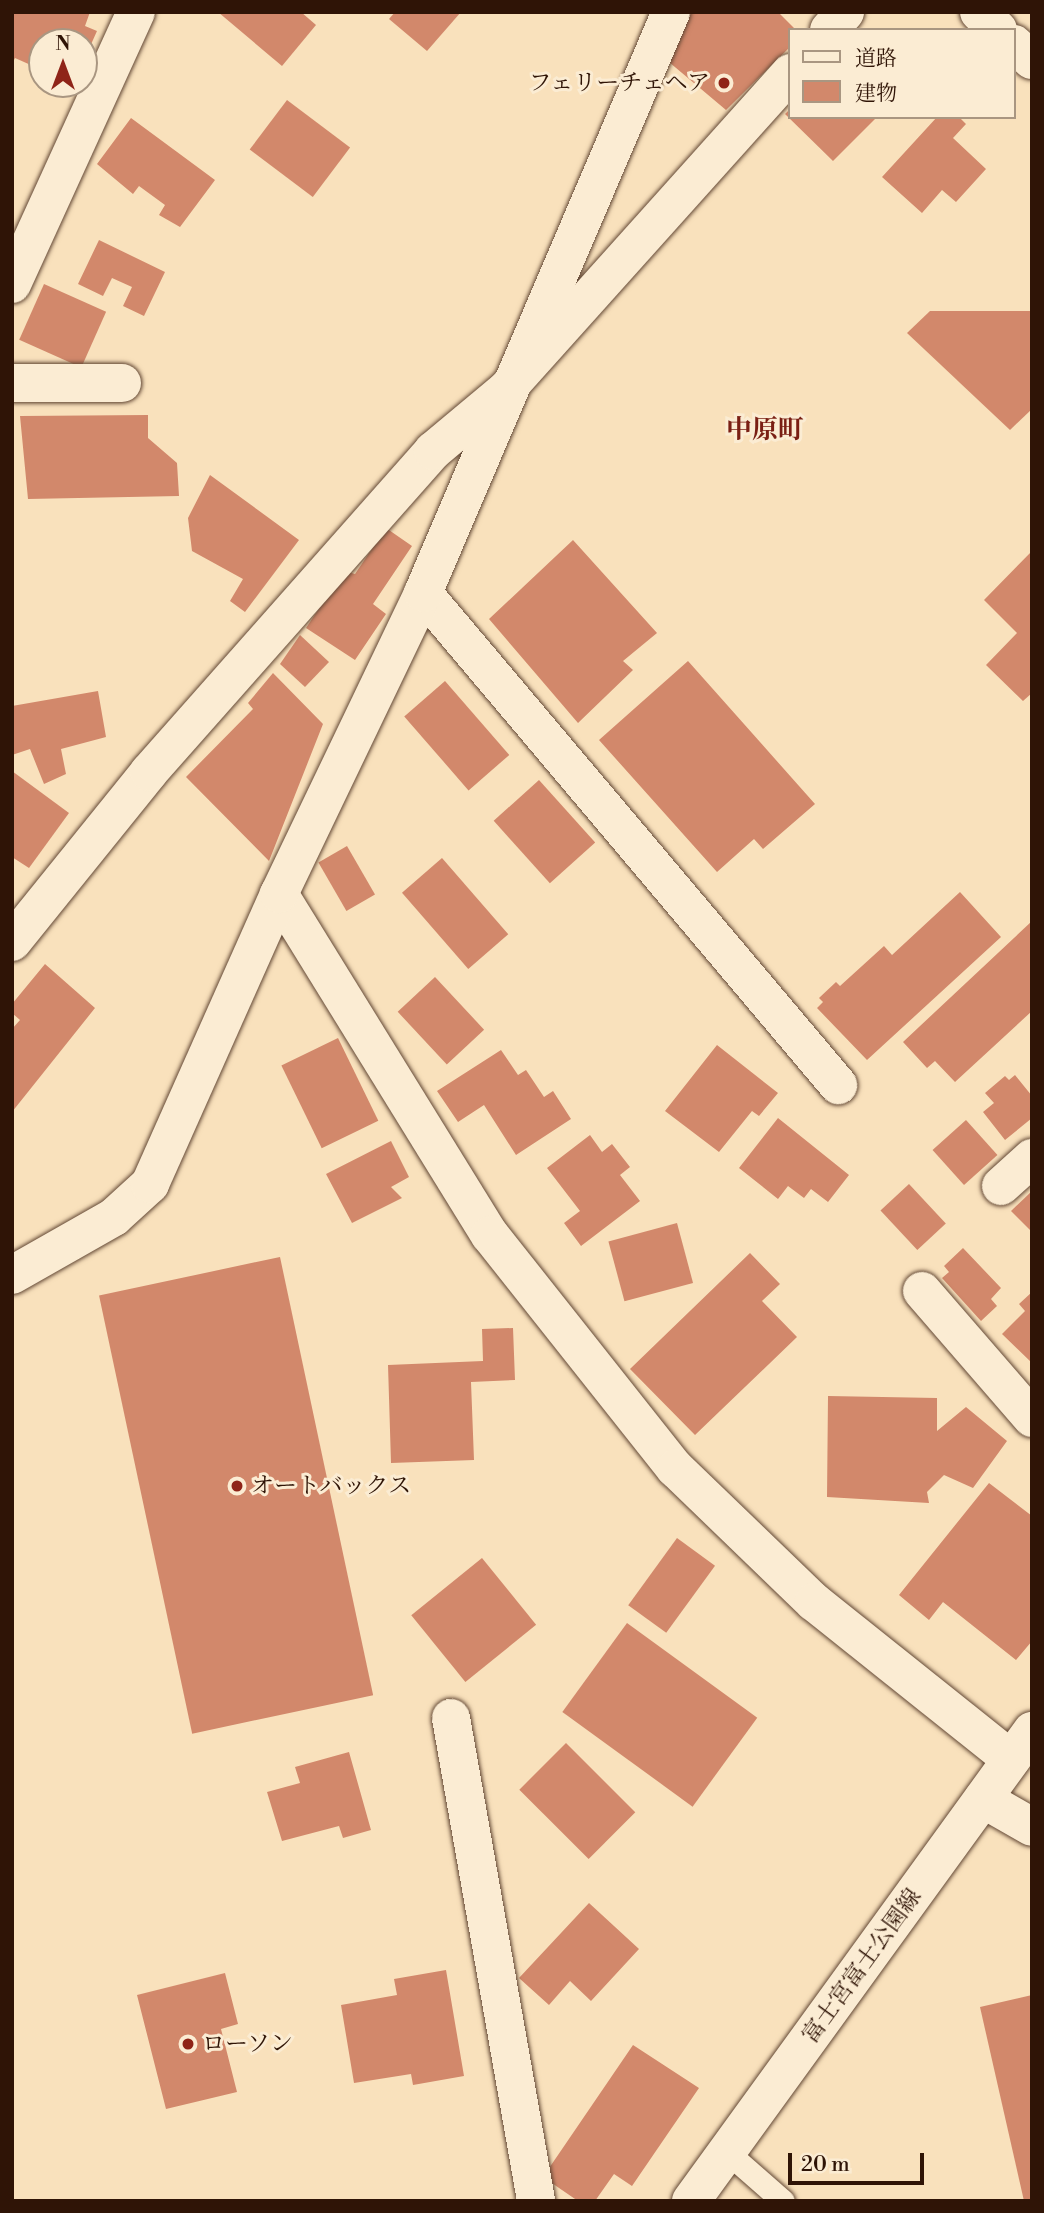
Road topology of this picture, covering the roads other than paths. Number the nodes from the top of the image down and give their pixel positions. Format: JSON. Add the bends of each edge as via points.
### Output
{"nodes":[{"id":1,"x":136,"y":12,"type":"edge"},
{"id":2,"x":671,"y":12,"type":"edge"},
{"id":3,"x":845,"y":12,"type":"edge"},
{"id":4,"x":979,"y":12,"type":"edge"},
{"id":5,"x":831,"y":28,"type":"edge"},
{"id":6,"x":996,"y":28,"type":"edge"},
{"id":7,"x":1016,"y":46,"type":"edge"},
{"id":8,"x":1032,"y":60,"type":"edge"},
{"id":9,"x":788,"y":75,"type":"edge"},
{"id":10,"x":12,"y":284,"type":"edge"},
{"id":11,"x":12,"y":383,"type":"edge"},
{"id":12,"x":122,"y":383,"type":"dead end"},
{"id":13,"x":506,"y":390,"type":"junction"},
{"id":14,"x":423,"y":593,"type":"junction"},
{"id":15,"x":279,"y":894,"type":"junction"},
{"id":16,"x":12,"y":942,"type":"edge"},
{"id":17,"x":838,"y":1085,"type":"dead end"},
{"id":18,"x":1032,"y":1158,"type":"edge"},
{"id":19,"x":1000,"y":1186,"type":"dead end"},
{"id":20,"x":12,"y":1275,"type":"edge"},
{"id":21,"x":922,"y":1291,"type":"dead end"},
{"id":22,"x":1032,"y":1418,"type":"edge"},
{"id":23,"x":451,"y":1718,"type":"dead end"},
{"id":24,"x":1021,"y":1745,"type":"edge"},
{"id":25,"x":983,"y":1799,"type":"junction"},
{"id":26,"x":1032,"y":1827,"type":"edge"},
{"id":27,"x":727,"y":2152,"type":"junction"},
{"id":28,"x":536,"y":2201,"type":"edge"},
{"id":29,"x":691,"y":2201,"type":"edge"},
{"id":30,"x":783,"y":2201,"type":"edge"}],
"edges":[{"from":1,"to":10,"type":"street"},
{"from":2,"to":13,"type":"street"},
{"from":3,"to":5,"type":"street"},
{"from":4,"to":6,"type":"street"},
{"from":7,"to":8,"type":"street"},
{"from":9,"to":13,"type":"street"},
{"from":11,"to":12,"type":"street"},
{"from":13,"to":14,"type":"street"},
{"from":13,"to":16,"type":"street","via":[[433,450],[149,772]]},
{"from":14,"to":15,"type":"street"},
{"from":14,"to":17,"type":"street"},
{"from":15,"to":20,"type":"street","via":[[150,1184],[114,1217]]},
{"from":15,"to":24,"type":"street","via":[[490,1235],[675,1468],[814,1602]]},
{"from":18,"to":19,"type":"street"},
{"from":21,"to":22,"type":"street"},
{"from":23,"to":28,"type":"street"},
{"from":24,"to":25,"type":"street","name":"富士宮富士公園線"},
{"from":25,"to":26,"type":"street"},
{"from":25,"to":27,"type":"street","name":"富士宮富士公園線"},
{"from":27,"to":29,"type":"street","name":"富士宮富士公園線"},
{"from":27,"to":30,"type":"lane"}]}
